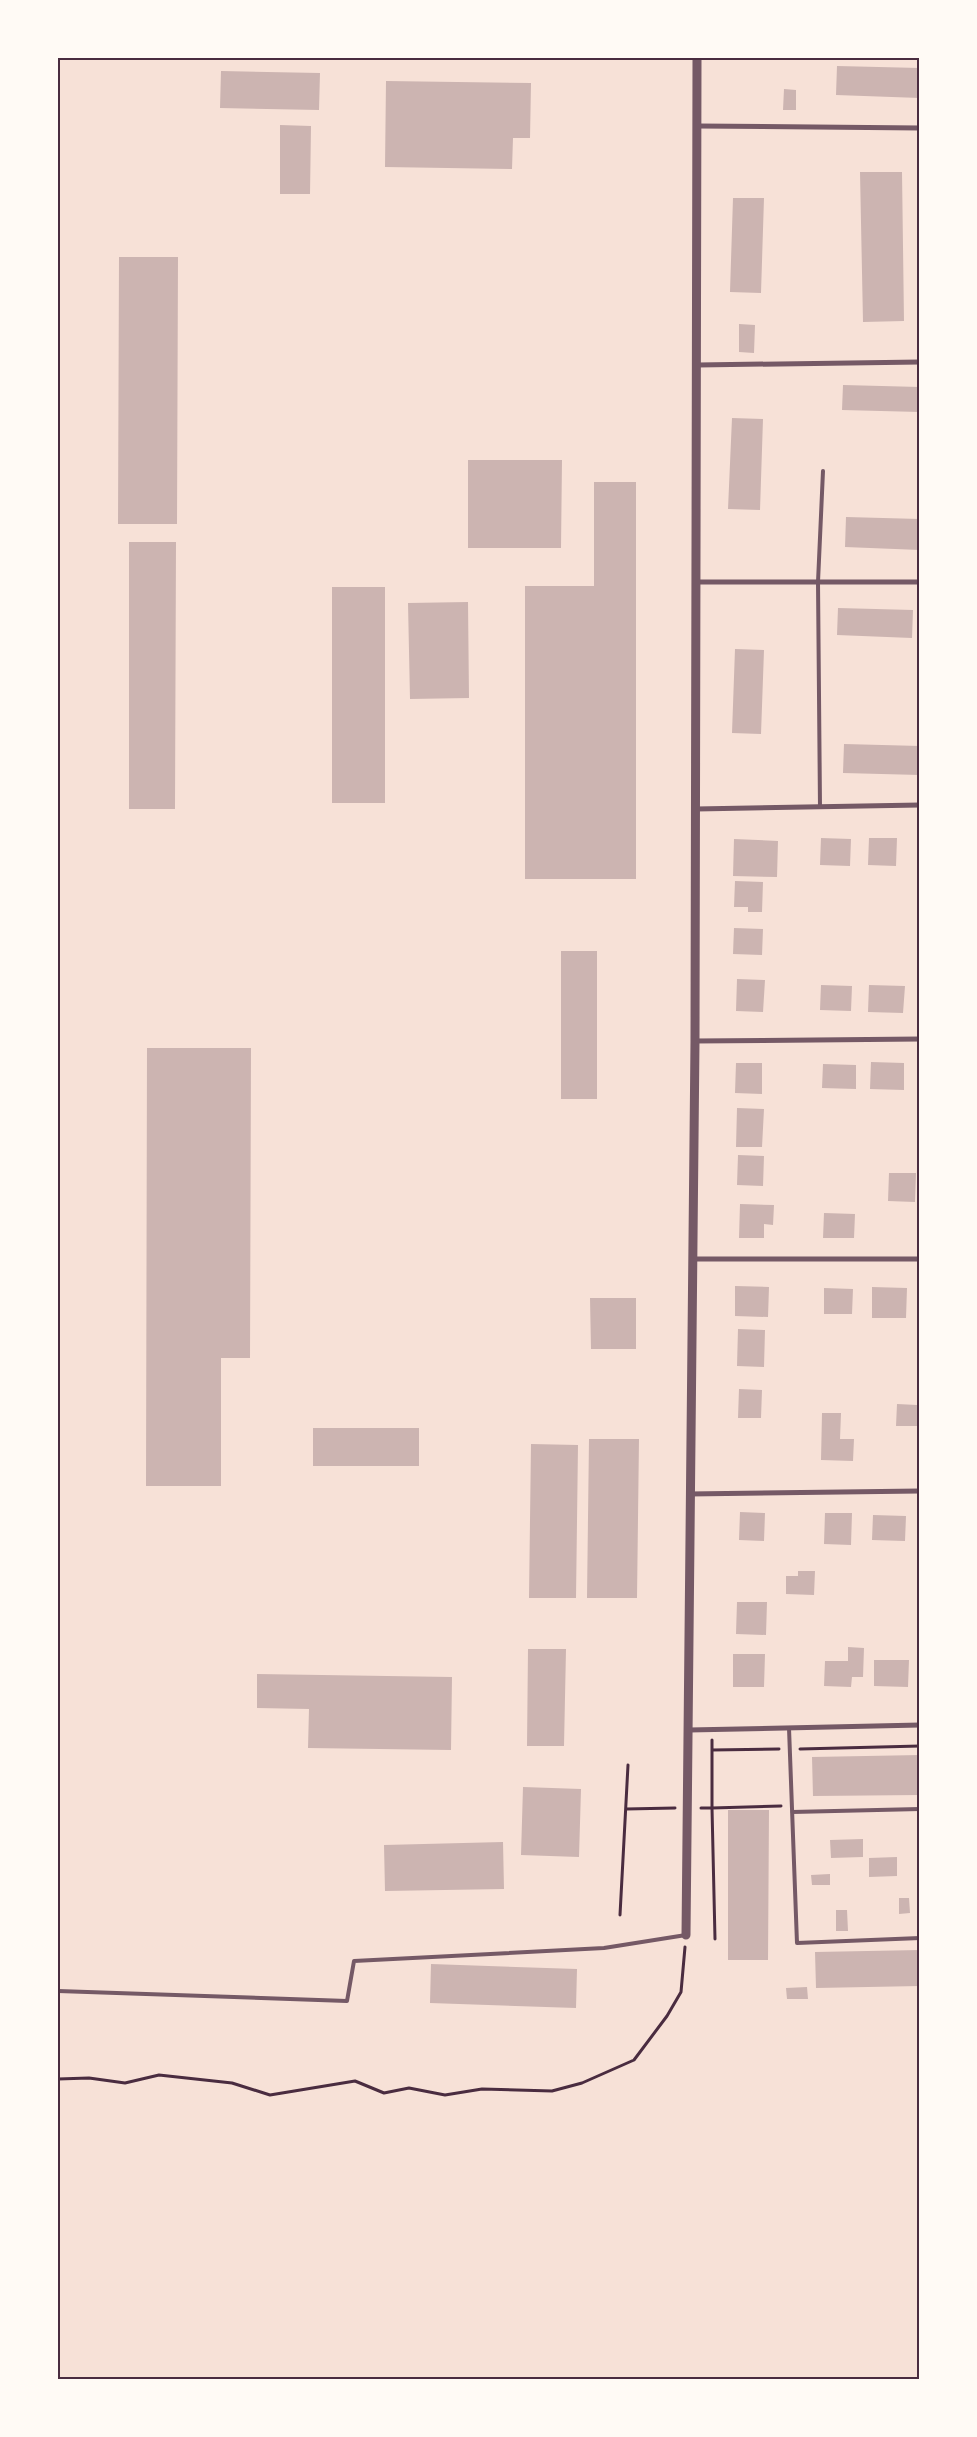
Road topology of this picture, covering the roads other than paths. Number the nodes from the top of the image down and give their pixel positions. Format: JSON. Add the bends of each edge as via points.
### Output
{"nodes":[{"id":1,"x":698,"y":58,"type":"edge"},
{"id":2,"x":698,"y":126,"type":"junction"},
{"id":3,"x":920,"y":128,"type":"edge"},
{"id":4,"x":920,"y":362,"type":"edge"},
{"id":5,"x":698,"y":365,"type":"junction"},
{"id":6,"x":824,"y":471,"type":"dead end"},
{"id":7,"x":696,"y":582,"type":"junction"},
{"id":8,"x":818,"y":582,"type":"junction"},
{"id":9,"x":920,"y":582,"type":"edge"},
{"id":10,"x":920,"y":806,"type":"edge"},
{"id":11,"x":820,"y":807,"type":"junction"},
{"id":12,"x":696,"y":809,"type":"junction"},
{"id":13,"x":920,"y":1040,"type":"edge"},
{"id":14,"x":694,"y":1041,"type":"junction"},
{"id":15,"x":692,"y":1259,"type":"junction"},
{"id":16,"x":920,"y":1259,"type":"edge"},
{"id":17,"x":920,"y":1491,"type":"edge"},
{"id":18,"x":689,"y":1494,"type":"junction"},
{"id":19,"x":920,"y":1725,"type":"edge"},
{"id":20,"x":789,"y":1728,"type":"junction"},
{"id":21,"x":689,"y":1730,"type":"junction"},
{"id":22,"x":920,"y":1809,"type":"edge"},
{"id":23,"x":792,"y":1812,"type":"junction"},
{"id":24,"x":686,"y":1935,"type":"joint"},
{"id":25,"x":920,"y":1938,"type":"edge"},
{"id":26,"x":58,"y":1991,"type":"edge"}],
"edges":[{"from":1,"to":2,"type":"street"},
{"from":2,"to":3,"type":"street"},
{"from":2,"to":5,"type":"street"},
{"from":4,"to":5,"type":"street"},
{"from":5,"to":7,"type":"street"},
{"from":6,"to":8,"type":"lane"},
{"from":7,"to":8,"type":"street"},
{"from":7,"to":12,"type":"street"},
{"from":8,"to":9,"type":"street"},
{"from":8,"to":11,"type":"lane"},
{"from":10,"to":11,"type":"street"},
{"from":11,"to":12,"type":"street"},
{"from":12,"to":14,"type":"street"},
{"from":13,"to":14,"type":"street"},
{"from":14,"to":15,"type":"street"},
{"from":15,"to":16,"type":"street"},
{"from":15,"to":18,"type":"street"},
{"from":17,"to":18,"type":"street"},
{"from":18,"to":21,"type":"street"},
{"from":19,"to":20,"type":"street"},
{"from":20,"to":21,"type":"street"},
{"from":20,"to":23,"type":"lane"},
{"from":21,"to":24,"type":"street"},
{"from":22,"to":23,"type":"lane"},
{"from":23,"to":25,"type":"lane","via":[[797,1943]]},
{"from":24,"to":26,"type":"lane","via":[[604,1948],[354,1961],[347,2000]]}]}
